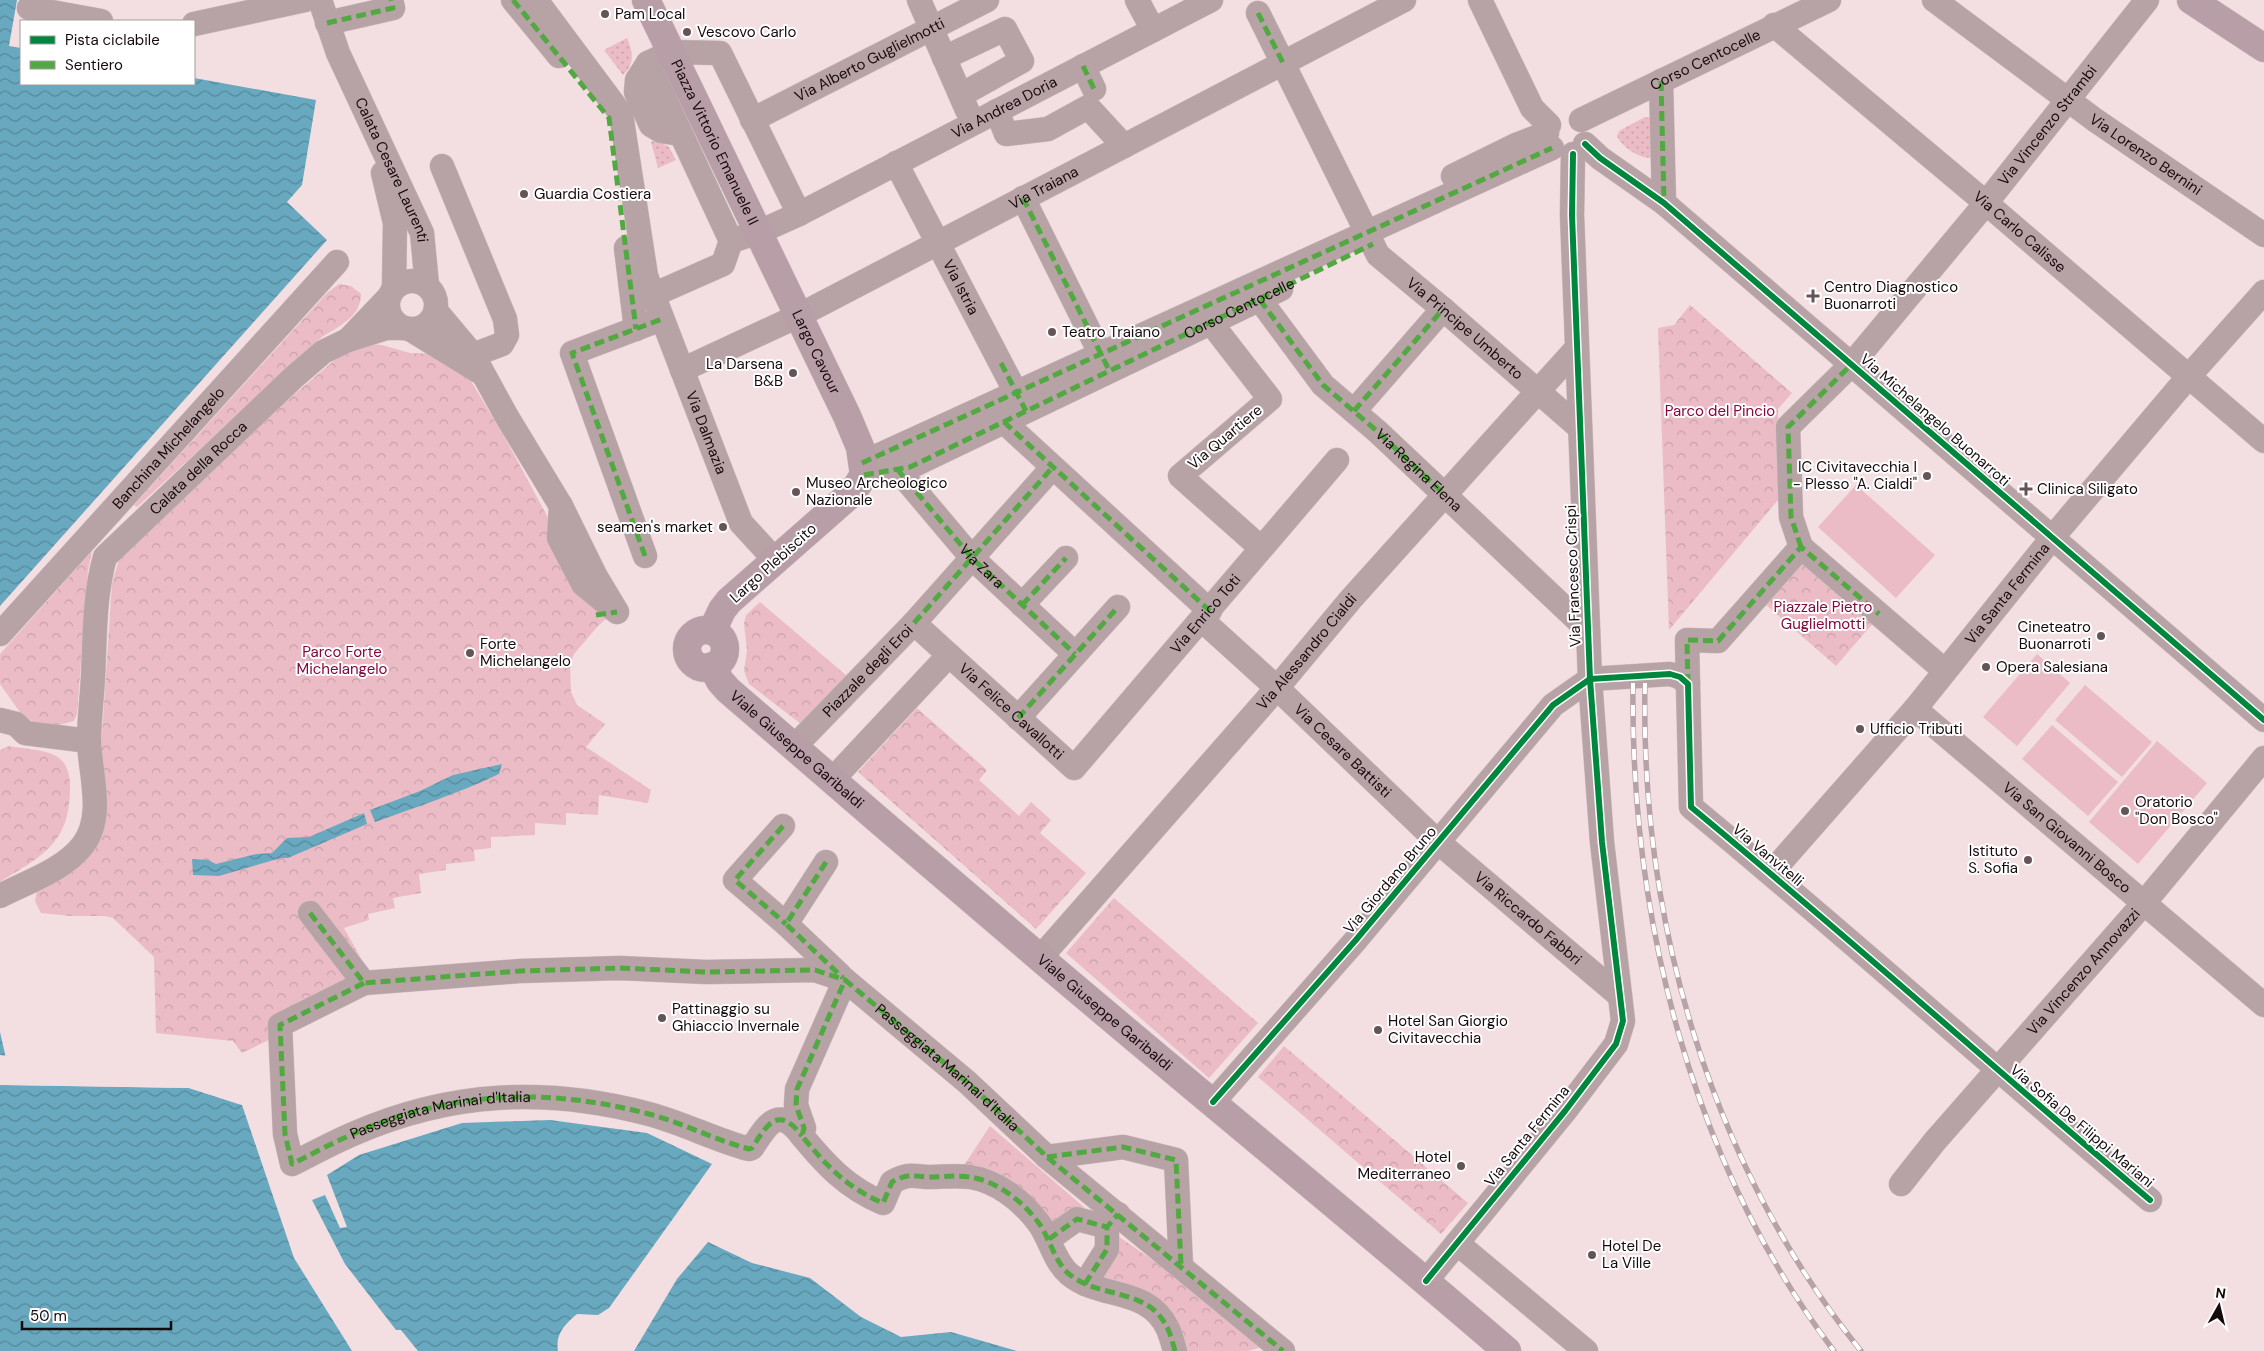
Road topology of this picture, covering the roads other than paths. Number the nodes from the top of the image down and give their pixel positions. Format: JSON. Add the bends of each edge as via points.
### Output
{"nodes":[{"id":1,"x":305,"y":0,"type":"edge"},
{"id":2,"x":320,"y":0,"type":"edge"},
{"id":3,"x":391,"y":0,"type":"edge"},
{"id":4,"x":513,"y":0,"type":"edge"},
{"id":5,"x":536,"y":0,"type":"edge"},
{"id":6,"x":919,"y":0,"type":"edge"},
{"id":7,"x":987,"y":0,"type":"edge"},
{"id":8,"x":1137,"y":0,"type":"edge"},
{"id":9,"x":1211,"y":0,"type":"edge"},
{"id":10,"x":1404,"y":0,"type":"edge"},
{"id":11,"x":1480,"y":0,"type":"edge"},
{"id":12,"x":1830,"y":0,"type":"edge"},
{"id":13,"x":1934,"y":0,"type":"edge"},
{"id":14,"x":2146,"y":0,"type":"edge"},
{"id":15,"x":2191,"y":0,"type":"edge"},
{"id":16,"x":29,"y":8,"type":"dead end"},
{"id":17,"x":651,"y":10,"type":"edge"},
{"id":18,"x":1258,"y":13,"type":"dead end"},
{"id":19,"x":95,"y":20,"type":"edge"},
{"id":20,"x":327,"y":23,"type":"junction"},
{"id":21,"x":195,"y":24,"type":"edge"},
{"id":22,"x":1774,"y":25,"type":"junction"},
{"id":23,"x":931,"y":28,"type":"junction"},
{"id":24,"x":1153,"y":30,"type":"junction"},
{"id":25,"x":2264,"y":48,"type":"edge"},
{"id":26,"x":659,"y":58,"type":"junction"},
{"id":27,"x":944,"y":58,"type":"junction"},
{"id":28,"x":1283,"y":63,"type":"junction"},
{"id":29,"x":1083,"y":66,"type":"junction"},
{"id":30,"x":1661,"y":81,"type":"junction"},
{"id":31,"x":1094,"y":89,"type":"dead end"},
{"id":32,"x":961,"y":95,"type":"junction"},
{"id":33,"x":2069,"y":101,"type":"junction"},
{"id":34,"x":362,"y":107,"type":"junction"},
{"id":35,"x":997,"y":111,"type":"junction"},
{"id":36,"x":752,"y":120,"type":"junction"},
{"id":37,"x":1581,"y":120,"type":"junction"},
{"id":38,"x":973,"y":123,"type":"junction"},
{"id":39,"x":1561,"y":141,"type":"junction"},
{"id":40,"x":1124,"y":146,"type":"junction"},
{"id":41,"x":896,"y":163,"type":"junction"},
{"id":42,"x":442,"y":166,"type":"dead end"},
{"id":43,"x":1023,"y":198,"type":"junction"},
{"id":44,"x":1664,"y":203,"type":"junction"},
{"id":45,"x":1986,"y":203,"type":"junction"},
{"id":46,"x":799,"y":214,"type":"junction"},
{"id":47,"x":759,"y":232,"type":"junction"},
{"id":48,"x":1367,"y":232,"type":"junction"},
{"id":49,"x":2264,"y":235,"type":"edge"},
{"id":50,"x":731,"y":241,"type":"junction"},
{"id":51,"x":938,"y":243,"type":"junction"},
{"id":52,"x":337,"y":262,"type":"dead end"},
{"id":53,"x":427,"y":286,"type":"junction"},
{"id":54,"x":2264,"y":292,"type":"edge"},
{"id":55,"x":391,"y":293,"type":"junction"},
{"id":56,"x":653,"y":295,"type":"junction"},
{"id":57,"x":1260,"y":300,"type":"junction"},
{"id":58,"x":1443,"y":309,"type":"junction"},
{"id":59,"x":436,"y":311,"type":"junction"},
{"id":60,"x":798,"y":316,"type":"junction"},
{"id":61,"x":662,"y":318,"type":"junction"},
{"id":62,"x":1212,"y":323,"type":"junction"},
{"id":63,"x":400,"y":328,"type":"junction"},
{"id":64,"x":636,"y":328,"type":"junction"},
{"id":65,"x":348,"y":340,"type":"junction"},
{"id":66,"x":1576,"y":349,"type":"junction"},
{"id":67,"x":1105,"y":363,"type":"junction"},
{"id":68,"x":478,"y":364,"type":"junction"},
{"id":69,"x":1852,"y":364,"type":"junction"},
{"id":70,"x":682,"y":370,"type":"junction"},
{"id":71,"x":2189,"y":376,"type":"junction"},
{"id":72,"x":1538,"y":390,"type":"junction"},
{"id":73,"x":1021,"y":402,"type":"junction"},
{"id":74,"x":1354,"y":411,"type":"junction"},
{"id":75,"x":1004,"y":422,"type":"junction"},
{"id":76,"x":1580,"y":428,"type":"junction"},
{"id":77,"x":2264,"y":441,"type":"edge"},
{"id":78,"x":1337,"y":460,"type":"dead end"},
{"id":79,"x":1052,"y":468,"type":"junction"},
{"id":80,"x":863,"y":469,"type":"junction"},
{"id":81,"x":897,"y":469,"type":"junction"},
{"id":82,"x":1445,"y":495,"type":"junction"},
{"id":83,"x":561,"y":506,"type":"dead end"},
{"id":84,"x":2052,"y":538,"type":"junction"},
{"id":85,"x":1800,"y":547,"type":"junction"},
{"id":86,"x":1262,"y":548,"type":"junction"},
{"id":87,"x":645,"y":556,"type":"dead end"},
{"id":88,"x":972,"y":558,"type":"junction"},
{"id":89,"x":1066,"y":558,"type":"dead end"},
{"id":90,"x":775,"y":560,"type":"junction"},
{"id":91,"x":1022,"y":605,"type":"junction"},
{"id":92,"x":1118,"y":607,"type":"dead end"},
{"id":93,"x":1206,"y":615,"type":"junction"},
{"id":94,"x":914,"y":623,"type":"junction"},
{"id":95,"x":1588,"y":630,"type":"junction"},
{"id":96,"x":0,"y":634,"type":"edge"},
{"id":97,"x":1075,"y":654,"type":"junction"},
{"id":98,"x":949,"y":655,"type":"junction"},
{"id":99,"x":712,"y":666,"type":"joint"},
{"id":100,"x":1945,"y":671,"type":"junction"},
{"id":101,"x":1590,"y":679,"type":"junction"},
{"id":102,"x":1688,"y":684,"type":"junction"},
{"id":103,"x":1277,"y":688,"type":"junction"},
{"id":104,"x":0,"y":703,"type":"edge"},
{"id":105,"x":1915,"y":709,"type":"junction"},
{"id":106,"x":1018,"y":718,"type":"junction"},
{"id":107,"x":2264,"y":720,"type":"edge"},
{"id":108,"x":8,"y":722,"type":"edge"},
{"id":109,"x":89,"y":741,"type":"junction"},
{"id":110,"x":794,"y":747,"type":"junction"},
{"id":111,"x":2264,"y":758,"type":"edge"},
{"id":112,"x":1074,"y":768,"type":"joint"},
{"id":113,"x":832,"y":780,"type":"junction"},
{"id":114,"x":783,"y":826,"type":"dead end"},
{"id":115,"x":1438,"y":842,"type":"junction"},
{"id":116,"x":826,"y":862,"type":"dead end"},
{"id":117,"x":1771,"y":873,"type":"junction"},
{"id":118,"x":0,"y":896,"type":"edge"},
{"id":119,"x":2144,"y":903,"type":"junction"},
{"id":120,"x":310,"y":913,"type":"dead end"},
{"id":121,"x":786,"y":924,"type":"junction"},
{"id":122,"x":1040,"y":958,"type":"junction"},
{"id":123,"x":845,"y":980,"type":"junction"},
{"id":124,"x":364,"y":983,"type":"junction"},
{"id":125,"x":1620,"y":996,"type":"junction"},
{"id":126,"x":2264,"y":1005,"type":"edge"},
{"id":127,"x":1997,"y":1071,"type":"junction"},
{"id":128,"x":1212,"y":1102,"type":"junction"},
{"id":129,"x":802,"y":1136,"type":"junction"},
{"id":130,"x":1047,"y":1157,"type":"junction"},
{"id":131,"x":1901,"y":1184,"type":"dead end"},
{"id":132,"x":2150,"y":1200,"type":"dead end"},
{"id":133,"x":1113,"y":1221,"type":"junction"},
{"id":134,"x":1049,"y":1239,"type":"junction"},
{"id":135,"x":1457,"y":1242,"type":"junction"},
{"id":136,"x":1181,"y":1266,"type":"junction"},
{"id":137,"x":1426,"y":1281,"type":"junction"},
{"id":138,"x":1085,"y":1284,"type":"junction"},
{"id":139,"x":1175,"y":1351,"type":"edge"},
{"id":140,"x":1283,"y":1351,"type":"edge"},
{"id":141,"x":1507,"y":1351,"type":"edge"},
{"id":142,"x":1586,"y":1351,"type":"edge"}],
"edges":[{"from":1,"to":21,"type":"street"},
{"from":2,"to":20,"type":"street"},
{"from":3,"to":20,"type":"street","via":[[392,8]]},
{"from":4,"to":64,"type":"street","via":[[609,118]]},
{"from":5,"to":56,"type":"street","name":"Via Dalmazia","via":[[621,114],[646,276]]},
{"from":6,"to":23,"type":"street"},
{"from":7,"to":23,"type":"street","name":"Via Alberto Guglielmotti"},
{"from":8,"to":24,"type":"street"},
{"from":9,"to":24,"type":"street","name":"Via Andrea Doria"},
{"from":10,"to":28,"type":"street","name":"Via Traiana"},
{"from":11,"to":39,"type":"street","name":"Via Michelangelo Buonarroti","via":[[1532,108]]},
{"from":12,"to":22,"type":"street","name":"Corso Centocelle"},
{"from":13,"to":33,"type":"street","name":"Via Lorenzo Bernini"},
{"from":14,"to":33,"type":"street","name":"Via Vincenzo Strambi"},
{"from":15,"to":25,"type":"main road"},
{"from":16,"to":19,"type":"street"},
{"from":17,"to":26,"type":"main road","name":"Piazza Vittorio Emanuele II"},
{"from":18,"to":28,"type":"street","name":"Via Principe Umberto"},
{"from":20,"to":34,"type":"street"},
{"from":22,"to":30,"type":"street","name":"Corso Centocelle"},
{"from":22,"to":45,"type":"street","name":"Via Carlo Calisse"},
{"from":23,"to":27,"type":"street"},
{"from":23,"to":36,"type":"street","name":"Via Alberto Guglielmotti"},
{"from":24,"to":29,"type":"street","name":"Via Andrea Doria"},
{"from":26,"to":36,"type":"street","name":"Piazza Vittorio Emanuele II","via":[[720,53]]},
{"from":26,"to":47,"type":"main road","name":"Piazza Vittorio Emanuele II"},
{"from":26,"to":50,"type":"street","name":"Piazza Vittorio Emanuele II","via":[[680,134]]},
{"from":27,"to":32,"type":"street"},
{"from":27,"to":32,"type":"street","via":[[1005,28],[1022,61]]},
{"from":28,"to":40,"type":"street","name":"Via Traiana"},
{"from":28,"to":48,"type":"street","name":"Via Principe Umberto"},
{"from":29,"to":31,"type":"street"},
{"from":29,"to":35,"type":"street","name":"Via Andrea Doria"},
{"from":30,"to":37,"type":"street","name":"Corso Centocelle"},
{"from":30,"to":44,"type":"street"},
{"from":32,"to":38,"type":"street"},
{"from":33,"to":45,"type":"street","name":"Via Vincenzo Strambi"},
{"from":33,"to":49,"type":"street","name":"Via Lorenzo Bernini"},
{"from":34,"to":53,"type":"street","name":"Calata Cesare Laurenti","via":[[422,233]]},
{"from":34,"to":55,"type":"street","name":"Calata Cesare Laurenti","via":[[395,223]]},
{"from":35,"to":38,"type":"street","name":"Via Andrea Doria"},
{"from":35,"to":40,"type":"street","via":[[1006,134],[1048,129],[1088,107]]},
{"from":36,"to":46,"type":"street","name":"Piazza Vittorio Emanuele II"},
{"from":37,"to":39,"type":"street","name":"Via Francesco Crispi","via":[[1587,132]]},
{"from":37,"to":39,"type":"street","name":"Corso Centocelle","via":[[1564,114],[1554,119]]},
{"from":38,"to":41,"type":"street","name":"Via Andrea Doria"},
{"from":39,"to":44,"type":"street","name":"Via Michelangelo Buonarroti","via":[[1600,158]]},
{"from":39,"to":48,"type":"street","name":"Corso Centocelle","via":[[1516,145]]},
{"from":39,"to":66,"type":"street","name":"Via Francesco Crispi","via":[[1571,196]]},
{"from":40,"to":43,"type":"street","name":"Via Traiana"},
{"from":41,"to":46,"type":"street","name":"Via Andrea Doria"},
{"from":41,"to":51,"type":"street","name":"Via Istria"},
{"from":42,"to":68,"type":"street","via":[[505,320],[507,334],[502,344]]},
{"from":43,"to":51,"type":"street","name":"Via Traiana"},
{"from":43,"to":67,"type":"street"},
{"from":44,"to":69,"type":"street","name":"Via Michelangelo Buonarroti"},
{"from":45,"to":69,"type":"street","name":"Via Vincenzo Strambi"},
{"from":45,"to":71,"type":"street","name":"Via Carlo Calisse"},
{"from":46,"to":47,"type":"street","name":"Piazza Vittorio Emanuele II"},
{"from":47,"to":50,"type":"street","name":"Piazza Vittorio Emanuele II"},
{"from":47,"to":60,"type":"main road","name":"Largo Cavour"},
{"from":48,"to":57,"type":"street","name":"Corso Centocelle"},
{"from":48,"to":58,"type":"street","name":"Via Principe Umberto","via":[[1378,255]]},
{"from":48,"to":67,"type":"street"},
{"from":50,"to":56,"type":"street","via":[[723,264]]},
{"from":51,"to":60,"type":"street","name":"Via Traiana"},
{"from":51,"to":73,"type":"street","name":"Via Istria"},
{"from":52,"to":96,"type":"street","name":"Banchina Michelangelo"},
{"from":53,"to":55,"type":"street","via":[[413,280],[399,284]]},
{"from":53,"to":59,"type":"street","via":[[433,292]]},
{"from":54,"to":71,"type":"street","name":"Via Santa Fermina"},
{"from":55,"to":63,"type":"street","via":[[387,305],[392,319]]},
{"from":55,"to":65,"type":"street","name":"Calata della Rocca"},
{"from":56,"to":61,"type":"street","name":"Via Dalmazia"},
{"from":57,"to":62,"type":"street","name":"Corso Centocelle"},
{"from":57,"to":74,"type":"street","name":"Via Regina Elena","via":[[1323,385]]},
{"from":58,"to":72,"type":"street","name":"Via Principe Umberto"},
{"from":58,"to":74,"type":"street"},
{"from":59,"to":63,"type":"street","name":"Calata della Rocca","via":[[429,322],[417,329]]},
{"from":59,"to":68,"type":"street"},
{"from":60,"to":70,"type":"street","name":"Via Traiana"},
{"from":60,"to":80,"type":"main road","name":"Largo Cavour","via":[[847,416],[860,447]]},
{"from":61,"to":64,"type":"street"},
{"from":61,"to":70,"type":"street","name":"Via Dalmazia"},
{"from":62,"to":67,"type":"street","name":"Corso Centocelle"},
{"from":62,"to":86,"type":"street","name":"Via Quartiere","via":[[1270,399],[1180,476]]},
{"from":63,"to":65,"type":"street","name":"Calata della Rocca"},
{"from":63,"to":68,"type":"street"},
{"from":64,"to":87,"type":"street","via":[[572,353]]},
{"from":65,"to":109,"type":"street","name":"Calata della Rocca","via":[[323,352],[294,377],[105,557],[95,626]]},
{"from":66,"to":72,"type":"street","name":"Via Alessandro Cialdi"},
{"from":66,"to":76,"type":"street","name":"Via Francesco Crispi"},
{"from":67,"to":73,"type":"street"},
{"from":68,"to":83,"type":"street"},
{"from":69,"to":84,"type":"street","name":"Via Michelangelo Buonarroti"},
{"from":69,"to":85,"type":"street","name":"Via Vincenzo Strambi","via":[[1788,427],[1791,517]]},
{"from":70,"to":90,"type":"street","name":"Via Dalmazia","via":[[741,524]]},
{"from":71,"to":77,"type":"street","name":"Via Carlo Calisse"},
{"from":71,"to":84,"type":"street","name":"Via Santa Fermina"},
{"from":72,"to":76,"type":"street","name":"Via Principe Umberto"},
{"from":72,"to":82,"type":"street","name":"Via Alessandro Cialdi"},
{"from":73,"to":75,"type":"street"},
{"from":73,"to":80,"type":"street"},
{"from":74,"to":82,"type":"street","name":"Via Regina Elena"},
{"from":75,"to":79,"type":"street","name":"Via Cesare Battisti"},
{"from":75,"to":81,"type":"street","via":[[910,467]]},
{"from":76,"to":95,"type":"street","name":"Via Francesco Crispi"},
{"from":78,"to":86,"type":"street","name":"Via Enrico Toti"},
{"from":79,"to":88,"type":"street"},
{"from":79,"to":93,"type":"street","name":"Via Cesare Battisti"},
{"from":80,"to":81,"type":"street"},
{"from":80,"to":90,"type":"main road","name":"Largo Plebiscito","via":[[853,492]]},
{"from":81,"to":88,"type":"street","name":"Via Zara"},
{"from":82,"to":95,"type":"street","name":"Via Regina Elena"},
{"from":82,"to":103,"type":"street","name":"Via Alessandro Cialdi","via":[[1351,599]]},
{"from":84,"to":100,"type":"street","name":"Via Santa Fermina"},
{"from":84,"to":107,"type":"street","name":"Via Michelangelo Buonarroti"},
{"from":85,"to":100,"type":"street"},
{"from":85,"to":102,"type":"street","name":"Via Vanvitelli","via":[[1718,641],[1687,640]]},
{"from":86,"to":93,"type":"street","name":"Via Enrico Toti"},
{"from":88,"to":91,"type":"street","name":"Via Zara"},
{"from":88,"to":94,"type":"street"},
{"from":89,"to":91,"type":"street"},
{"from":90,"to":99,"type":"main road","name":"Largo Plebiscito","via":[[729,601],[712,631],[700,631],[690,639],[689,657],[697,665]]},
{"from":91,"to":97,"type":"street","name":"Via Zara"},
{"from":92,"to":97,"type":"street"},
{"from":93,"to":103,"type":"street","name":"Via Cesare Battisti"},
{"from":93,"to":112,"type":"street","name":"Via Enrico Toti"},
{"from":94,"to":98,"type":"street","name":"Piazzale degli Eroi"},
{"from":94,"to":110,"type":"street","name":"Piazzale degli Eroi"},
{"from":95,"to":101,"type":"street","name":"Via Francesco Crispi"},
{"from":97,"to":106,"type":"street"},
{"from":98,"to":106,"type":"street","name":"Via Felice Cavallotti"},
{"from":98,"to":113,"type":"street"},
{"from":99,"to":110,"type":"main road","name":"Viale Giuseppe Garibaldi","via":[[728,690]]},
{"from":100,"to":105,"type":"street","name":"Via Santa Fermina"},
{"from":101,"to":102,"type":"street","via":[[1670,674]]},
{"from":101,"to":115,"type":"street","name":"Via Giordano Bruno","via":[[1552,705]]},
{"from":101,"to":125,"type":"street","name":"Via Francesco Crispi","via":[[1602,842]]},
{"from":102,"to":117,"type":"street","name":"Via Vanvitelli","via":[[1691,807]]},
{"from":103,"to":115,"type":"street","name":"Via Cesare Battisti"},
{"from":103,"to":122,"type":"street","name":"Via Alessandro Cialdi"},
{"from":104,"to":108,"type":"street"},
{"from":105,"to":117,"type":"street","name":"Via Santa Fermina"},
{"from":105,"to":119,"type":"street","name":"Via San Giovanni Bosco"},
{"from":106,"to":112,"type":"street","name":"Via Felice Cavallotti"},
{"from":108,"to":109,"type":"street","via":[[25,733]]},
{"from":109,"to":118,"type":"street","name":"Calata della Rocca","via":[[95,795],[92,824],[84,844],[66,862]]},
{"from":110,"to":113,"type":"main road","name":"Viale Giuseppe Garibaldi"},
{"from":111,"to":119,"type":"street","name":"Via Vincenzo Annovazzi"},
{"from":113,"to":122,"type":"main road","name":"Viale Giuseppe Garibaldi"},
{"from":114,"to":121,"type":"street","name":"Passeggiata Marinai d'Italia","via":[[735,880]]},
{"from":115,"to":125,"type":"street","name":"Via Riccardo Fabbri"},
{"from":115,"to":128,"type":"street","name":"Via Giordano Bruno"},
{"from":116,"to":121,"type":"street"},
{"from":117,"to":127,"type":"street","name":"Via Vanvitelli"},
{"from":119,"to":126,"type":"street","name":"Via San Giovanni Bosco"},
{"from":119,"to":127,"type":"street","name":"Via Vincenzo Annovazzi"},
{"from":120,"to":124,"type":"street"},
{"from":121,"to":123,"type":"street","name":"Passeggiata Marinai d'Italia"},
{"from":122,"to":128,"type":"main road","name":"Viale Giuseppe Garibaldi"},
{"from":123,"to":124,"type":"street","name":"Passeggiata Marinai d'Italia","via":[[815,970],[706,972],[620,968],[520,970]]},
{"from":123,"to":129,"type":"street","via":[[797,1089],[796,1105],[804,1128]]},
{"from":123,"to":130,"type":"street","name":"Passeggiata Marinai d'Italia","via":[[967,1082]]},
{"from":124,"to":129,"type":"street","name":"Passeggiata Marinai d'Italia","via":[[280,1025],[285,1134],[292,1164],[353,1134],[402,1115],[478,1099],[577,1098],[610,1104],[652,1114],[749,1149],[769,1122],[778,1119],[795,1126]]},
{"from":125,"to":135,"type":"street","name":"Via Santa Fermina","via":[[1623,1021],[1616,1044]]},
{"from":127,"to":131,"type":"street","name":"Via Vincenzo Annovazzi"},
{"from":127,"to":132,"type":"street","name":"Via Sofia De Filippi Mariani"},
{"from":128,"to":137,"type":"main road","name":"Viale Giuseppe Garibaldi"},
{"from":129,"to":134,"type":"street","name":"Passeggiata Marinai d'Italia","via":[[828,1167],[865,1196],[883,1203],[892,1182],[915,1174],[972,1177],[1011,1195]]},
{"from":130,"to":133,"type":"street","name":"Passeggiata Marinai d'Italia"},
{"from":130,"to":136,"type":"street","via":[[1123,1147],[1176,1160]]},
{"from":133,"to":134,"type":"street","name":"Passeggiata Marinai d'Italia","via":[[1077,1219]]},
{"from":133,"to":136,"type":"street","name":"Passeggiata Marinai d'Italia"},
{"from":133,"to":138,"type":"street","via":[[1107,1249]]},
{"from":134,"to":138,"type":"street","name":"Passeggiata Marinai d'Italia","via":[[1060,1264]]},
{"from":135,"to":137,"type":"street","name":"Via Santa Fermina"},
{"from":135,"to":142,"type":"street"},
{"from":136,"to":140,"type":"street","name":"Passeggiata Marinai d'Italia"},
{"from":137,"to":141,"type":"main road","name":"Viale Giuseppe Garibaldi"},
{"from":138,"to":139,"type":"street","name":"Passeggiata Marinai d'Italia","via":[[1145,1303],[1168,1329]]}]}
